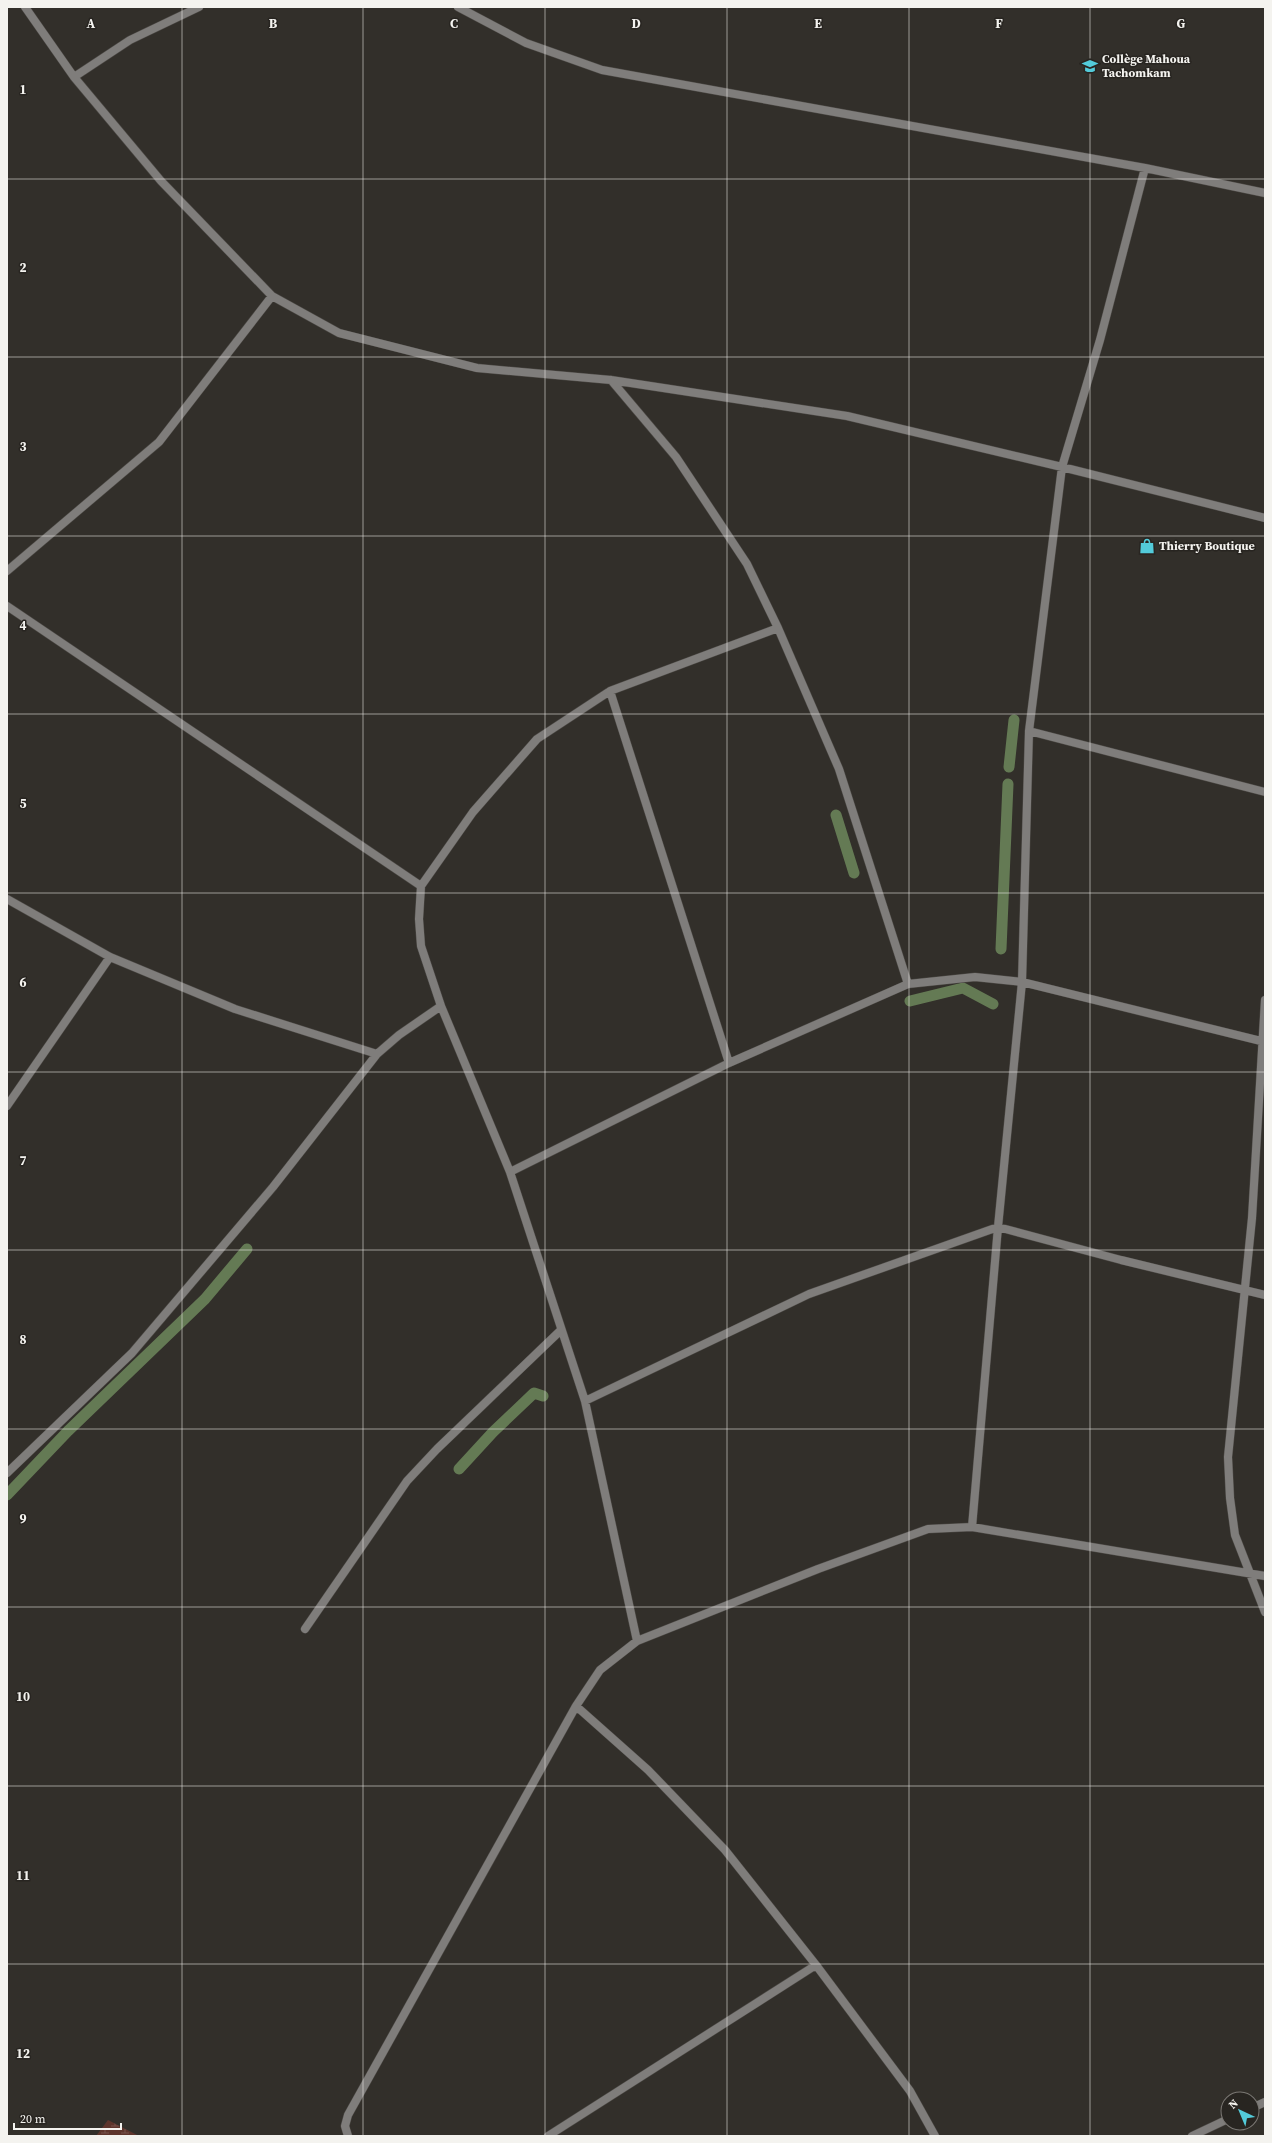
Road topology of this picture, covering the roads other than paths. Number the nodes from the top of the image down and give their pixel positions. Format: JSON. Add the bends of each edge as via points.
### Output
{"nodes":[{"id":1,"x":25,"y":7,"type":"edge"},
{"id":2,"x":199,"y":7,"type":"edge"},
{"id":3,"x":458,"y":7,"type":"edge"},
{"id":4,"x":74,"y":77,"type":"junction"},
{"id":5,"x":1145,"y":168,"type":"junction"},
{"id":6,"x":1265,"y":193,"type":"edge"},
{"id":7,"x":272,"y":296,"type":"junction"},
{"id":8,"x":611,"y":380,"type":"junction"},
{"id":9,"x":1062,"y":467,"type":"junction"},
{"id":10,"x":1265,"y":518,"type":"edge"},
{"id":11,"x":7,"y":571,"type":"edge"},
{"id":12,"x":7,"y":606,"type":"edge"},
{"id":13,"x":778,"y":628,"type":"junction"},
{"id":14,"x":610,"y":691,"type":"junction"},
{"id":15,"x":1030,"y":731,"type":"junction"},
{"id":16,"x":1265,"y":792,"type":"edge"},
{"id":17,"x":421,"y":886,"type":"junction"},
{"id":18,"x":7,"y":899,"type":"edge"},
{"id":19,"x":110,"y":957,"type":"junction"},
{"id":20,"x":1022,"y":982,"type":"junction"},
{"id":21,"x":908,"y":984,"type":"junction"},
{"id":22,"x":1265,"y":1000,"type":"edge"},
{"id":23,"x":441,"y":1006,"type":"junction"},
{"id":24,"x":1264,"y":1042,"type":"edge"},
{"id":25,"x":377,"y":1054,"type":"junction"},
{"id":26,"x":729,"y":1063,"type":"junction"},
{"id":27,"x":7,"y":1106,"type":"edge"},
{"id":28,"x":510,"y":1172,"type":"junction"},
{"id":29,"x":998,"y":1227,"type":"junction"},
{"id":30,"x":1245,"y":1291,"type":"junction"},
{"id":31,"x":1265,"y":1295,"type":"edge"},
{"id":32,"x":561,"y":1330,"type":"junction"},
{"id":33,"x":585,"y":1401,"type":"junction"},
{"id":34,"x":7,"y":1473,"type":"edge"},
{"id":35,"x":972,"y":1527,"type":"junction"},
{"id":36,"x":1249,"y":1574,"type":"junction"},
{"id":37,"x":1265,"y":1576,"type":"edge"},
{"id":38,"x":1265,"y":1612,"type":"edge"},
{"id":39,"x":305,"y":1629,"type":"dead end"},
{"id":40,"x":637,"y":1641,"type":"junction"},
{"id":41,"x":576,"y":1706,"type":"junction"},
{"id":42,"x":816,"y":1965,"type":"junction"},
{"id":43,"x":1220,"y":2123,"type":"edge"},
{"id":44,"x":348,"y":2136,"type":"edge"},
{"id":45,"x":548,"y":2136,"type":"edge"},
{"id":46,"x":935,"y":2136,"type":"edge"},
{"id":47,"x":1192,"y":2136,"type":"edge"}],
"edges":[{"from":1,"to":4,"type":"street"},
{"from":2,"to":4,"type":"street","via":[[130,40]]},
{"from":3,"to":5,"type":"street","via":[[526,43],[602,70]]},
{"from":4,"to":7,"type":"street","via":[[161,181]]},
{"from":5,"to":6,"type":"street"},
{"from":5,"to":9,"type":"street","via":[[1100,340]]},
{"from":7,"to":8,"type":"street","via":[[339,333],[477,368]]},
{"from":7,"to":11,"type":"street","via":[[159,442]]},
{"from":8,"to":9,"type":"street","via":[[847,416]]},
{"from":8,"to":13,"type":"street","via":[[680,464],[748,564]]},
{"from":9,"to":10,"type":"street"},
{"from":9,"to":15,"type":"street"},
{"from":12,"to":17,"type":"street"},
{"from":13,"to":14,"type":"street"},
{"from":13,"to":21,"type":"street","via":[[839,769]]},
{"from":14,"to":17,"type":"street","via":[[538,739],[473,812]]},
{"from":14,"to":26,"type":"street"},
{"from":15,"to":16,"type":"street"},
{"from":15,"to":20,"type":"street"},
{"from":17,"to":23,"type":"street","via":[[421,946]]},
{"from":18,"to":19,"type":"street"},
{"from":19,"to":25,"type":"street","via":[[235,1009]]},
{"from":19,"to":27,"type":"street"},
{"from":20,"to":21,"type":"street","via":[[975,977]]},
{"from":20,"to":24,"type":"street"},
{"from":20,"to":29,"type":"street"},
{"from":21,"to":26,"type":"street"},
{"from":22,"to":24,"type":"street"},
{"from":23,"to":25,"type":"street"},
{"from":23,"to":28,"type":"street"},
{"from":24,"to":30,"type":"street"},
{"from":25,"to":34,"type":"street","via":[[272,1187],[132,1353]]},
{"from":26,"to":28,"type":"street"},
{"from":28,"to":32,"type":"street"},
{"from":29,"to":30,"type":"street"},
{"from":29,"to":33,"type":"street","via":[[809,1294]]},
{"from":29,"to":35,"type":"street"},
{"from":30,"to":31,"type":"street"},
{"from":30,"to":36,"type":"street","via":[[1228,1456],[1235,1535]]},
{"from":32,"to":33,"type":"street"},
{"from":32,"to":39,"type":"street","via":[[436,1449],[407,1481]]},
{"from":33,"to":40,"type":"street"},
{"from":35,"to":36,"type":"street"},
{"from":35,"to":40,"type":"street","via":[[928,1529]]},
{"from":36,"to":37,"type":"street"},
{"from":36,"to":38,"type":"street"},
{"from":40,"to":41,"type":"street","via":[[600,1670]]},
{"from":41,"to":42,"type":"street","via":[[648,1770],[725,1850]]},
{"from":41,"to":44,"type":"street","via":[[348,2115],[345,2126]]},
{"from":42,"to":45,"type":"street"},
{"from":42,"to":46,"type":"street","via":[[910,2091]]},
{"from":43,"to":47,"type":"street"}]}
